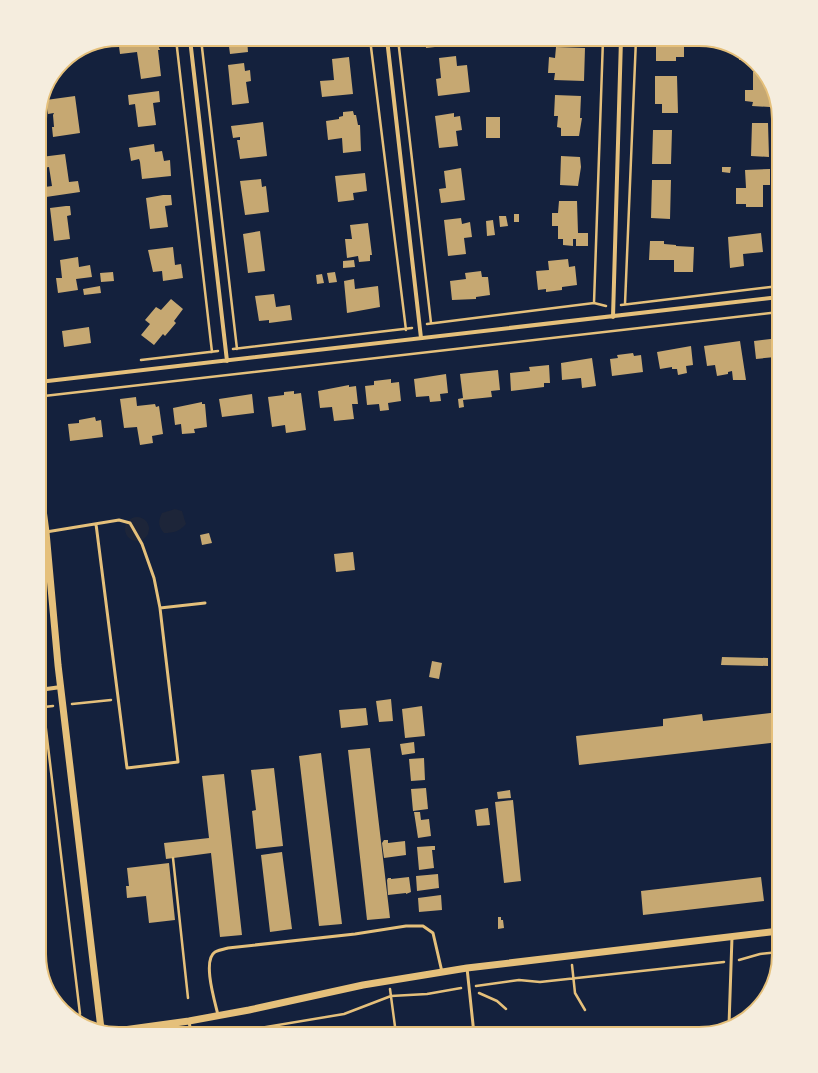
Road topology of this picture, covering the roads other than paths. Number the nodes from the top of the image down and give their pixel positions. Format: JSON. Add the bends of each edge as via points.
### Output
{"nodes":[{"id":1,"x":191,"y":46,"type":"edge"},
{"id":2,"x":388,"y":46,"type":"edge"},
{"id":3,"x":621,"y":46,"type":"edge"},
{"id":4,"x":772,"y":299,"type":"edge"},
{"id":5,"x":613,"y":317,"type":"junction"},
{"id":6,"x":422,"y":338,"type":"junction"},
{"id":7,"x":227,"y":361,"type":"junction"},
{"id":8,"x":46,"y":381,"type":"edge"},
{"id":9,"x":96,"y":524,"type":"junction"},
{"id":10,"x":46,"y":532,"type":"joint"},
{"id":11,"x":205,"y":603,"type":"dead end"},
{"id":12,"x":160,"y":608,"type":"junction"},
{"id":13,"x":61,"y":687,"type":"junction"},
{"id":14,"x":46,"y":688,"type":"edge"},
{"id":15,"x":772,"y":932,"type":"edge"},
{"id":16,"x":732,"y":937,"type":"junction"},
{"id":17,"x":467,"y":968,"type":"junction"},
{"id":18,"x":442,"y":972,"type":"junction"},
{"id":19,"x":218,"y":1016,"type":"junction"},
{"id":20,"x":189,"y":1021,"type":"junction"},
{"id":21,"x":729,"y":1021,"type":"edge"},
{"id":22,"x":101,"y":1025,"type":"edge"},
{"id":23,"x":145,"y":1027,"type":"edge"},
{"id":24,"x":190,"y":1027,"type":"edge"},
{"id":25,"x":473,"y":1027,"type":"edge"}],
"edges":[{"from":1,"to":7,"type":"street"},
{"from":2,"to":6,"type":"street"},
{"from":3,"to":5,"type":"street"},
{"from":4,"to":5,"type":"street"},
{"from":5,"to":6,"type":"street"},
{"from":6,"to":7,"type":"street"},
{"from":7,"to":8,"type":"street"},
{"from":9,"to":10,"type":"lane"},
{"from":9,"to":12,"type":"lane","via":[[119,520],[130,523],[142,544],[154,578]]},
{"from":9,"to":12,"type":"lane","via":[[128,768],[178,762]]},
{"from":10,"to":13,"type":"street"},
{"from":11,"to":12,"type":"lane"},
{"from":13,"to":14,"type":"street"},
{"from":13,"to":22,"type":"street"},
{"from":15,"to":16,"type":"street"},
{"from":16,"to":17,"type":"street"},
{"from":16,"to":21,"type":"lane"},
{"from":17,"to":18,"type":"street"},
{"from":17,"to":25,"type":"lane"},
{"from":18,"to":19,"type":"street","via":[[389,980]]},
{"from":18,"to":19,"type":"lane","via":[[433,933],[423,926],[228,948],[215,952],[210,958],[209,971]]},
{"from":19,"to":20,"type":"street"},
{"from":20,"to":23,"type":"street"},
{"from":20,"to":24,"type":"lane"}]}
